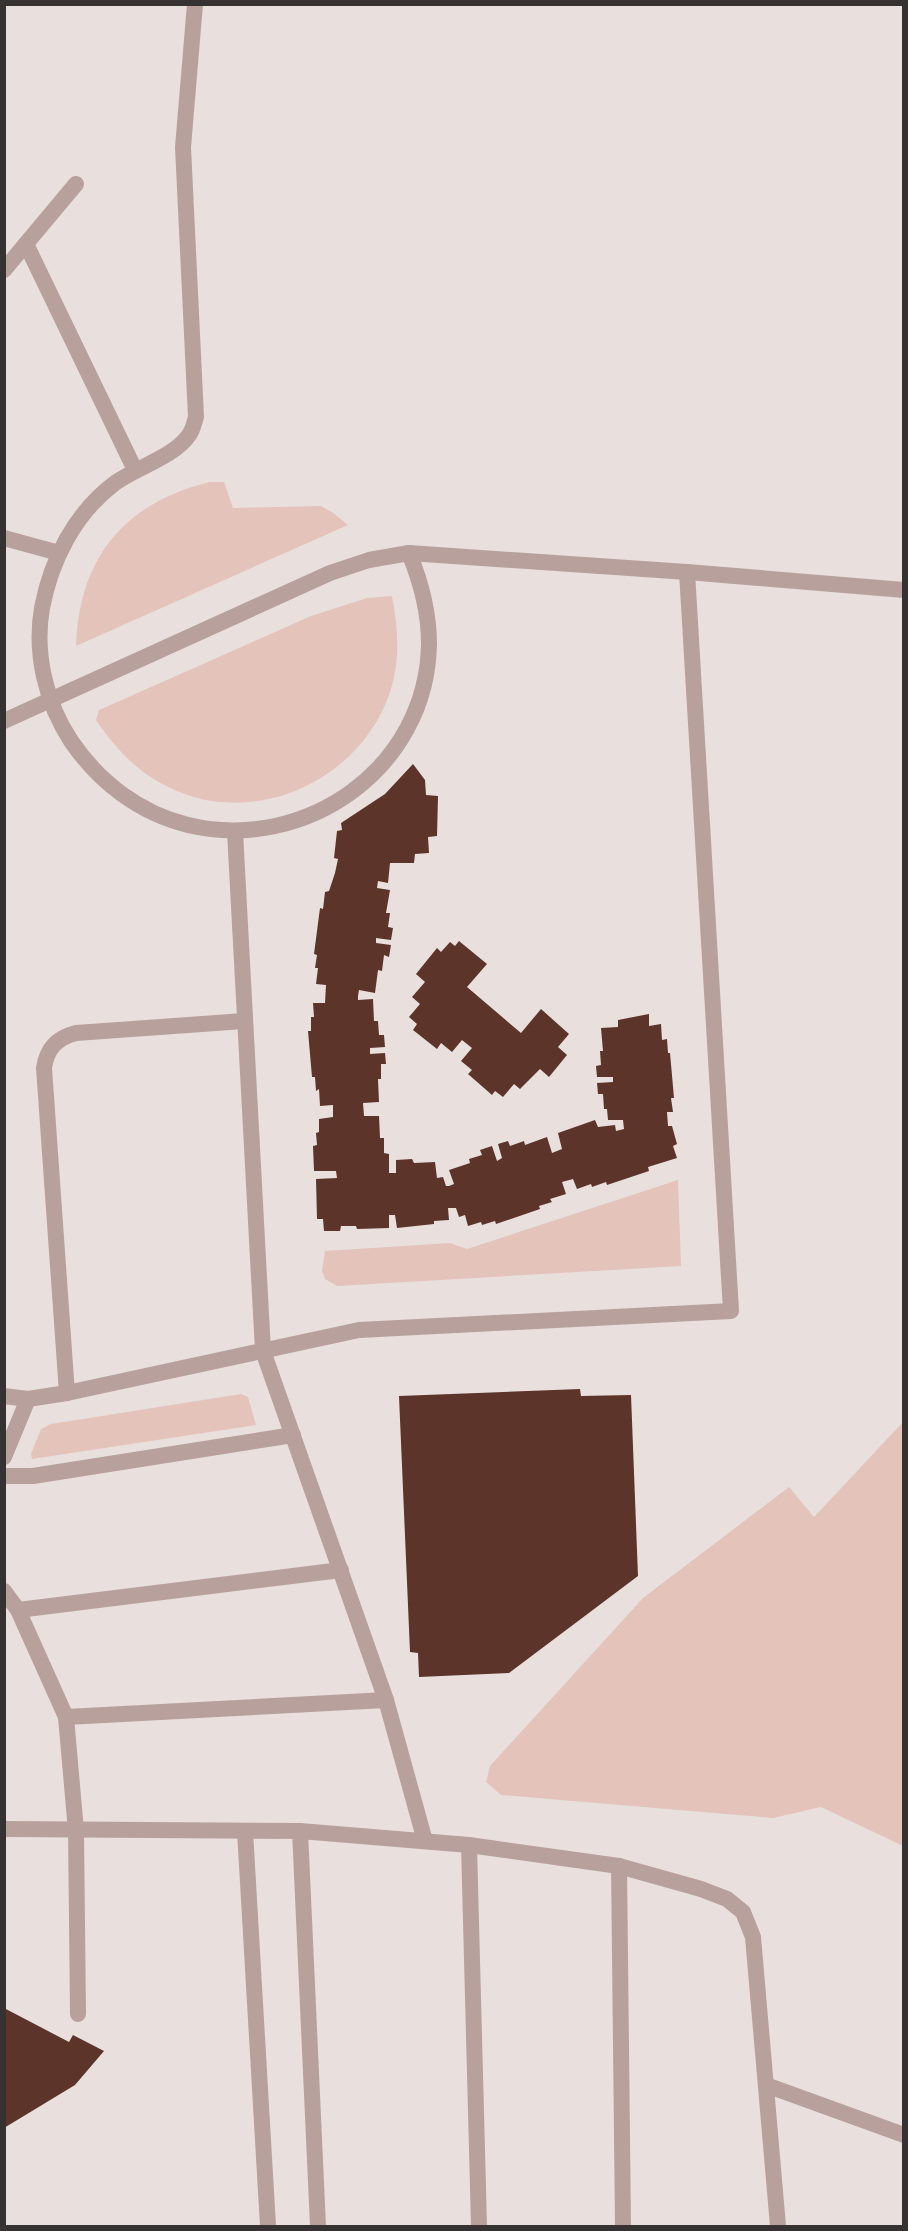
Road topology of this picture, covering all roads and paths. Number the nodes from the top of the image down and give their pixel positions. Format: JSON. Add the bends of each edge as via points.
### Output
{"nodes":[{"id":1,"x":195,"y":4,"type":"edge"},
{"id":2,"x":76,"y":184,"type":"dead end"},
{"id":3,"x":26,"y":244,"type":"junction"},
{"id":4,"x":4,"y":270,"type":"edge"},
{"id":5,"x":135,"y":470,"type":"junction"},
{"id":6,"x":4,"y":538,"type":"edge"},
{"id":7,"x":59,"y":553,"type":"junction"},
{"id":8,"x":409,"y":553,"type":"junction"},
{"id":9,"x":687,"y":572,"type":"junction"},
{"id":10,"x":903,"y":590,"type":"edge"},
{"id":11,"x":50,"y":699,"type":"junction"},
{"id":12,"x":4,"y":721,"type":"edge"},
{"id":13,"x":235,"y":832,"type":"junction"},
{"id":14,"x":244,"y":1021,"type":"junction"},
{"id":15,"x":263,"y":1351,"type":"junction"},
{"id":16,"x":67,"y":1393,"type":"junction"},
{"id":17,"x":4,"y":1396,"type":"edge"},
{"id":18,"x":28,"y":1399,"type":"junction"},
{"id":19,"x":293,"y":1435,"type":"junction"},
{"id":20,"x":4,"y":1457,"type":"edge"},
{"id":21,"x":4,"y":1476,"type":"edge"},
{"id":22,"x":342,"y":1570,"type":"junction"},
{"id":23,"x":4,"y":1591,"type":"edge"},
{"id":24,"x":18,"y":1610,"type":"junction"},
{"id":25,"x":386,"y":1700,"type":"junction"},
{"id":26,"x":66,"y":1717,"type":"junction"},
{"id":27,"x":4,"y":1829,"type":"edge"},
{"id":28,"x":244,"y":1830,"type":"junction"},
{"id":29,"x":76,"y":1831,"type":"junction"},
{"id":30,"x":300,"y":1831,"type":"junction"},
{"id":31,"x":425,"y":1841,"type":"junction"},
{"id":32,"x":469,"y":1845,"type":"junction"},
{"id":33,"x":619,"y":1866,"type":"junction"},
{"id":34,"x":78,"y":2014,"type":"dead end"},
{"id":35,"x":766,"y":2085,"type":"junction"},
{"id":36,"x":903,"y":2135,"type":"edge"},
{"id":37,"x":268,"y":2226,"type":"edge"},
{"id":38,"x":318,"y":2226,"type":"edge"},
{"id":39,"x":479,"y":2226,"type":"edge"},
{"id":40,"x":623,"y":2226,"type":"edge"},
{"id":41,"x":778,"y":2226,"type":"edge"}],
"edges":[{"from":1,"to":5,"type":"street","via":[[183,147],[196,417],[191,434],[178,448]]},
{"from":2,"to":3,"type":"street"},
{"from":3,"to":4,"type":"street"},
{"from":3,"to":5,"type":"street"},
{"from":5,"to":7,"type":"street","via":[[93,504]]},
{"from":6,"to":7,"type":"street"},
{"from":7,"to":11,"type":"street","via":[[48,581],[40,641]]},
{"from":8,"to":9,"type":"street"},
{"from":8,"to":11,"type":"street","via":[[369,560],[330,573]]},
{"from":8,"to":13,"type":"street","via":[[419,577],[429,645],[425,674],[406,730],[370,777],[321,812],[265,829]]},
{"from":9,"to":10,"type":"street"},
{"from":9,"to":15,"type":"street","via":[[732,1311],[359,1330]]},
{"from":11,"to":12,"type":"street"},
{"from":11,"to":13,"type":"street","via":[[80,754],[123,796],[176,822]]},
{"from":13,"to":14,"type":"street"},
{"from":14,"to":15,"type":"street"},
{"from":14,"to":16,"type":"street","via":[[76,1033],[57,1041],[46,1057]]},
{"from":15,"to":16,"type":"street"},
{"from":15,"to":19,"type":"street"},
{"from":16,"to":18,"type":"street"},
{"from":17,"to":18,"type":"street"},
{"from":18,"to":20,"type":"street"},
{"from":19,"to":21,"type":"street","via":[[33,1476]]},
{"from":19,"to":22,"type":"street"},
{"from":22,"to":24,"type":"street"},
{"from":22,"to":25,"type":"street"},
{"from":23,"to":24,"type":"street"},
{"from":24,"to":26,"type":"street"},
{"from":25,"to":26,"type":"street"},
{"from":25,"to":31,"type":"street"},
{"from":26,"to":29,"type":"street"},
{"from":27,"to":29,"type":"street"},
{"from":28,"to":29,"type":"street"},
{"from":28,"to":30,"type":"street"},
{"from":28,"to":37,"type":"street"},
{"from":29,"to":34,"type":"street"},
{"from":30,"to":31,"type":"street"},
{"from":30,"to":38,"type":"street"},
{"from":31,"to":32,"type":"street"},
{"from":32,"to":33,"type":"street"},
{"from":32,"to":39,"type":"street"},
{"from":33,"to":35,"type":"street","via":[[701,1889],[727,1899],[743,1912],[753,1937]]},
{"from":33,"to":40,"type":"street"},
{"from":35,"to":36,"type":"street"},
{"from":35,"to":41,"type":"street"}]}
